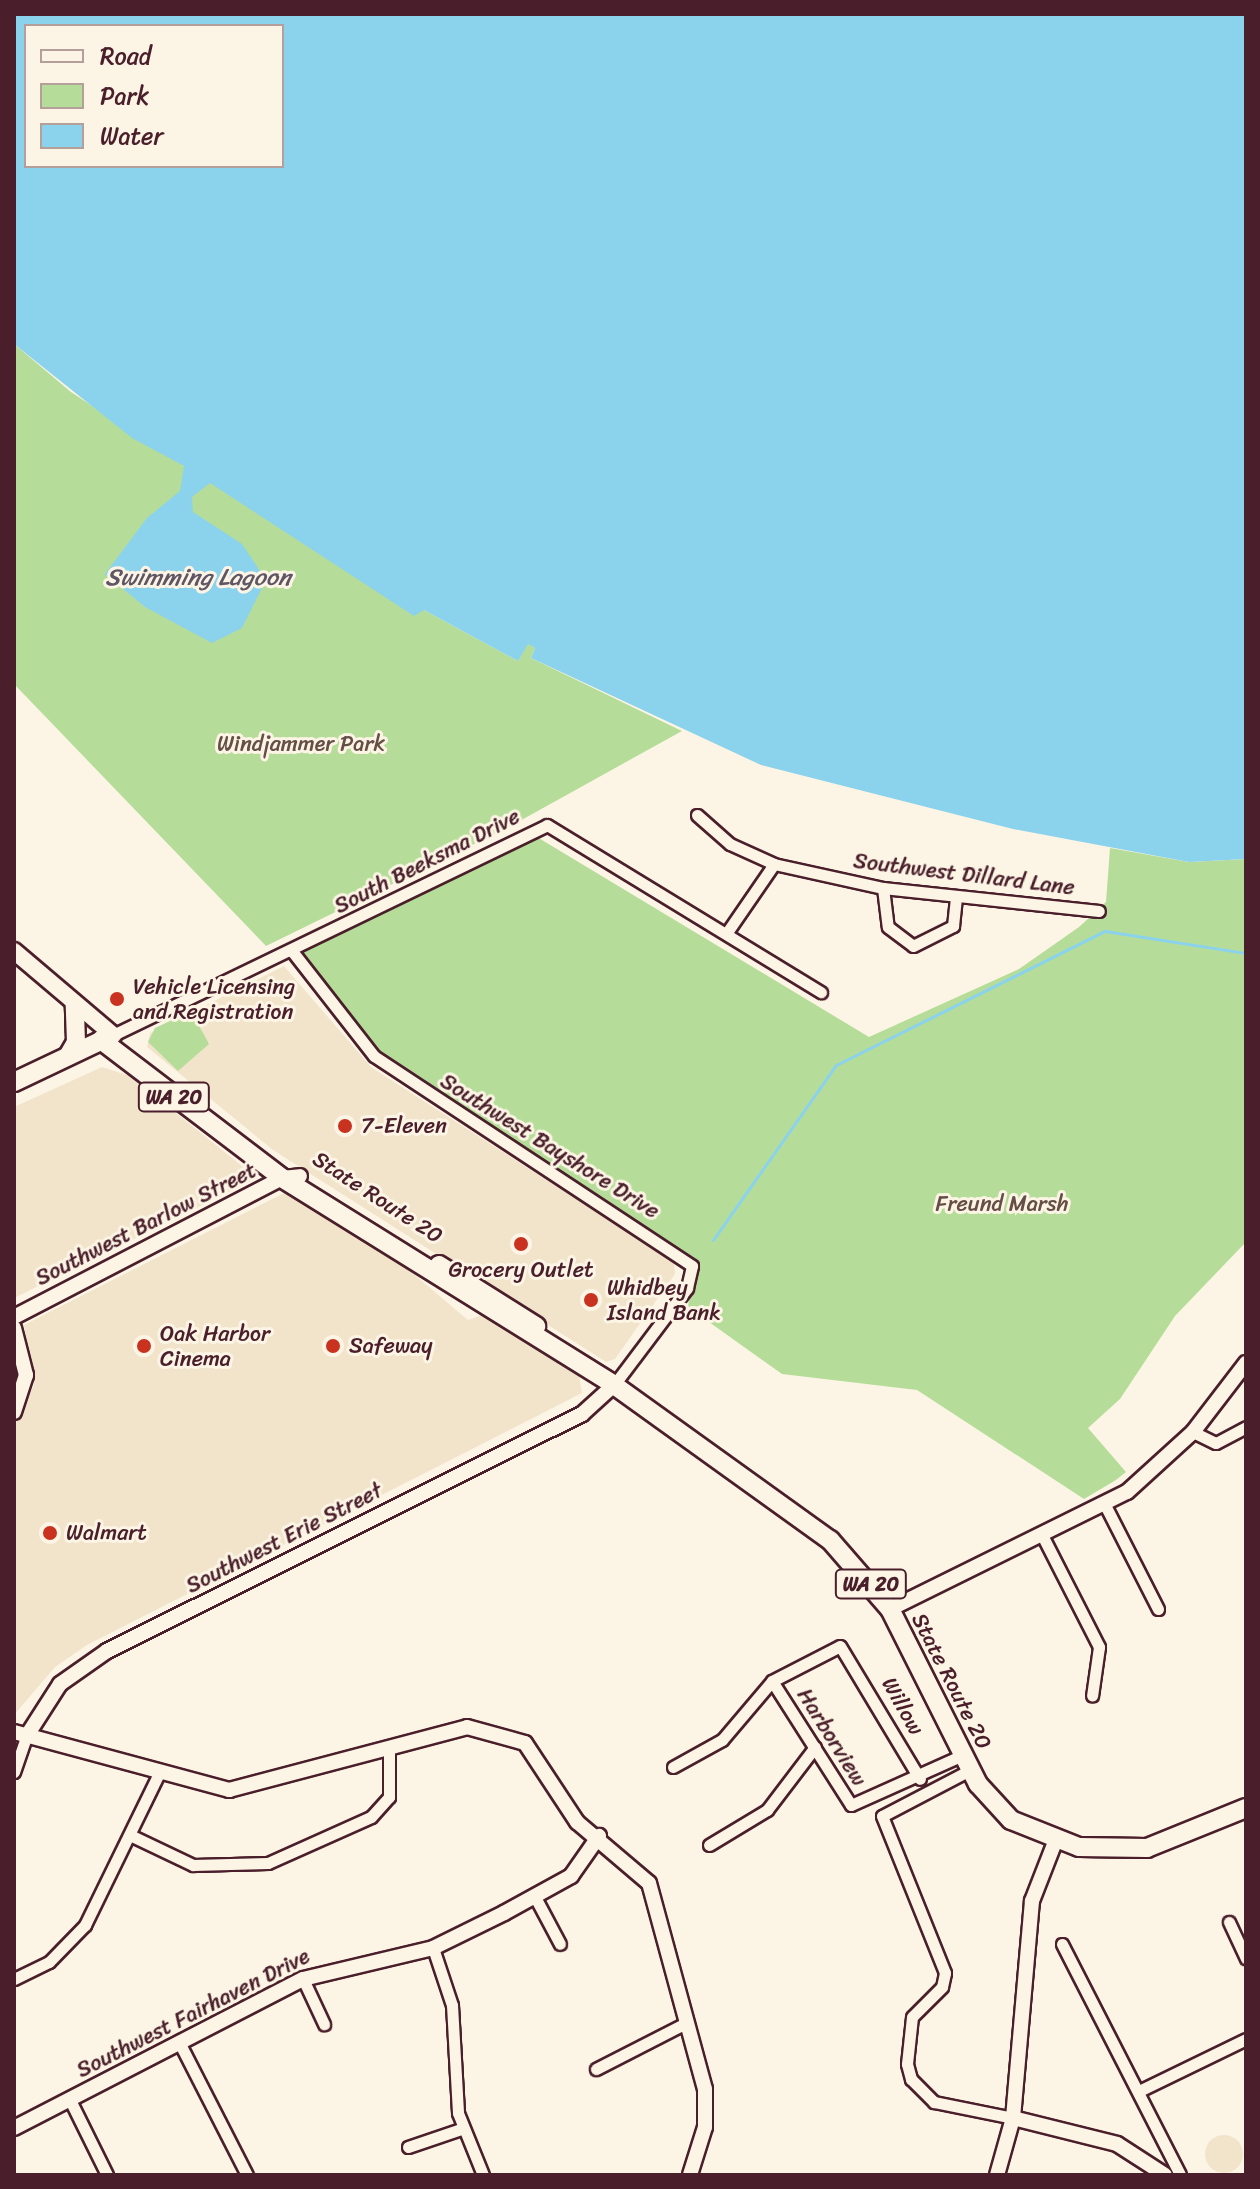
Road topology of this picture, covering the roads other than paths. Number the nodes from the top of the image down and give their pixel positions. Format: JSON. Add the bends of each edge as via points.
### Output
{"nodes":[{"id":1,"x":697,"y":815,"type":"dead end"},
{"id":2,"x":774,"y":864,"type":"junction"},
{"id":3,"x":883,"y":888,"type":"junction"},
{"id":4,"x":956,"y":897,"type":"junction"},
{"id":5,"x":1099,"y":911,"type":"dead end"},
{"id":6,"x":728,"y":931,"type":"junction"},
{"id":7,"x":14,"y":951,"type":"edge"},
{"id":8,"x":292,"y":951,"type":"junction"},
{"id":9,"x":821,"y":992,"type":"dead end"},
{"id":10,"x":75,"y":1005,"type":"junction"},
{"id":11,"x":112,"y":1041,"type":"junction"},
{"id":12,"x":68,"y":1056,"type":"junction"},
{"id":13,"x":14,"y":1082,"type":"edge"},
{"id":14,"x":14,"y":1095,"type":"edge"},
{"id":15,"x":291,"y":1177,"type":"junction"},
{"id":16,"x":14,"y":1317,"type":"edge"},
{"id":17,"x":14,"y":1328,"type":"edge"},
{"id":18,"x":1246,"y":1363,"type":"edge"},
{"id":19,"x":614,"y":1385,"type":"junction"},
{"id":20,"x":14,"y":1412,"type":"edge"},
{"id":21,"x":1246,"y":1427,"type":"edge"},
{"id":22,"x":1196,"y":1428,"type":"junction"},
{"id":23,"x":1104,"y":1503,"type":"junction"},
{"id":24,"x":1041,"y":1533,"type":"junction"},
{"id":25,"x":890,"y":1609,"type":"junction"},
{"id":26,"x":1158,"y":1609,"type":"dead end"},
{"id":27,"x":772,"y":1681,"type":"junction"},
{"id":28,"x":1092,"y":1696,"type":"dead end"},
{"id":29,"x":20,"y":1734,"type":"edge"},
{"id":30,"x":389,"y":1747,"type":"junction"},
{"id":31,"x":815,"y":1747,"type":"junction"},
{"id":32,"x":966,"y":1762,"type":"junction"},
{"id":33,"x":673,"y":1767,"type":"dead end"},
{"id":34,"x":160,"y":1771,"type":"junction"},
{"id":35,"x":14,"y":1772,"type":"edge"},
{"id":36,"x":920,"y":1779,"type":"junction"},
{"id":37,"x":1246,"y":1808,"type":"edge"},
{"id":38,"x":132,"y":1836,"type":"junction"},
{"id":39,"x":599,"y":1836,"type":"junction"},
{"id":40,"x":1055,"y":1842,"type":"junction"},
{"id":41,"x":709,"y":1845,"type":"dead end"},
{"id":42,"x":535,"y":1897,"type":"junction"},
{"id":43,"x":1229,"y":1922,"type":"dead end"},
{"id":44,"x":560,"y":1944,"type":"dead end"},
{"id":45,"x":1062,"y":1944,"type":"dead end"},
{"id":46,"x":433,"y":1948,"type":"junction"},
{"id":47,"x":1246,"y":1958,"type":"edge"},
{"id":48,"x":14,"y":1979,"type":"edge"},
{"id":49,"x":303,"y":1979,"type":"junction"},
{"id":50,"x":324,"y":2024,"type":"dead end"},
{"id":51,"x":684,"y":2024,"type":"junction"},
{"id":52,"x":1246,"y":2039,"type":"edge"},
{"id":53,"x":181,"y":2046,"type":"junction"},
{"id":54,"x":596,"y":2069,"type":"dead end"},
{"id":55,"x":1139,"y":2091,"type":"junction"},
{"id":56,"x":70,"y":2100,"type":"junction"},
{"id":57,"x":1013,"y":2118,"type":"junction"},
{"id":58,"x":14,"y":2128,"type":"edge"},
{"id":59,"x":461,"y":2129,"type":"junction"},
{"id":60,"x":408,"y":2147,"type":"dead end"},
{"id":61,"x":107,"y":2175,"type":"edge"},
{"id":62,"x":247,"y":2175,"type":"edge"},
{"id":63,"x":483,"y":2175,"type":"edge"},
{"id":64,"x":690,"y":2175,"type":"edge"},
{"id":65,"x":997,"y":2175,"type":"edge"},
{"id":66,"x":1165,"y":2175,"type":"edge"},
{"id":67,"x":1180,"y":2175,"type":"edge"}],
"edges":[{"from":1,"to":2,"type":"street","name":"Southwest Dillard Lane","via":[[730,844]]},
{"from":2,"to":3,"type":"street","name":"Southwest Dillard Lane"},
{"from":2,"to":6,"type":"street"},
{"from":3,"to":4,"type":"street","name":"Southwest Dillard Lane"},
{"from":3,"to":4,"type":"street","via":[[888,927],[913,946],[953,926]]},
{"from":4,"to":5,"type":"street","name":"Southwest Dillard Lane"},
{"from":6,"to":8,"type":"street","name":"South Beeksma Drive","via":[[547,825]]},
{"from":6,"to":9,"type":"street"},
{"from":7,"to":10,"type":"main road"},
{"from":8,"to":11,"type":"street","name":"South Beeksma Drive"},
{"from":8,"to":19,"type":"street","name":"Southwest Bayshore Drive","via":[[374,1056],[692,1266],[687,1288]]},
{"from":10,"to":11,"type":"main road"},
{"from":10,"to":12,"type":"main road","via":[[76,1042]]},
{"from":11,"to":12,"type":"main road"},
{"from":11,"to":14,"type":"main road"},
{"from":11,"to":15,"type":"main road","number":"WA 20"},
{"from":12,"to":13,"type":"main road"},
{"from":15,"to":16,"type":"street","name":"Southwest Barlow Street"},
{"from":15,"to":19,"type":"main road","name":"State Route 20","number":"WA 20","via":[[589,1360]]},
{"from":17,"to":20,"type":"street","via":[[26,1375]]},
{"from":18,"to":22,"type":"street"},
{"from":19,"to":25,"type":"main road","name":"State Route 20","number":"WA 20","via":[[830,1540]]},
{"from":19,"to":29,"type":"street","name":"Southwest Erie Street","via":[[582,1414],[98,1657],[60,1684]]},
{"from":21,"to":22,"type":"street","via":[[1216,1443]]},
{"from":22,"to":23,"type":"street","via":[[1137,1485]]},
{"from":23,"to":24,"type":"street"},
{"from":23,"to":26,"type":"street"},
{"from":24,"to":25,"type":"street"},
{"from":24,"to":28,"type":"street","via":[[1099,1647]]},
{"from":25,"to":32,"type":"main road","name":"State Route 20","number":"WA 20"},
{"from":27,"to":31,"type":"street","name":"Harborview"},
{"from":27,"to":33,"type":"street","via":[[751,1697],[722,1740]]},
{"from":27,"to":36,"type":"street","name":"Willow","via":[[836,1648],[850,1654]]},
{"from":29,"to":34,"type":"street"},
{"from":29,"to":35,"type":"street","name":"Southwest Erie Street"},
{"from":30,"to":34,"type":"street","via":[[250,1789]]},
{"from":30,"to":38,"type":"street","via":[[389,1797],[371,1817],[268,1863],[193,1865]]},
{"from":30,"to":39,"type":"street","via":[[467,1727],[511,1735],[537,1754],[573,1816]]},
{"from":31,"to":36,"type":"street","name":"Harborview","via":[[844,1800],[863,1805]]},
{"from":31,"to":41,"type":"street","via":[[767,1810]]},
{"from":32,"to":36,"type":"street"},
{"from":32,"to":40,"type":"main road","name":"State Route 20","number":"WA 20","via":[[1011,1820]]},
{"from":32,"to":57,"type":"street","via":[[882,1816],[945,1973],[942,1987],[912,2017],[907,2064],[911,2079],[934,2102]]},
{"from":34,"to":38,"type":"street"},
{"from":37,"to":40,"type":"main road","name":"State Route 20","number":"WA 20","via":[[1147,1848]]},
{"from":38,"to":48,"type":"street","via":[[85,1925],[49,1962]]},
{"from":39,"to":42,"type":"street","name":"Southwest Fairhaven Drive","via":[[571,1876]]},
{"from":39,"to":51,"type":"street","via":[[649,1883]]},
{"from":40,"to":57,"type":"street","via":[[1032,1901]]},
{"from":42,"to":44,"type":"street"},
{"from":42,"to":46,"type":"street","name":"Southwest Fairhaven Drive"},
{"from":43,"to":47,"type":"street"},
{"from":45,"to":55,"type":"street"},
{"from":46,"to":49,"type":"street","name":"Southwest Fairhaven Drive"},
{"from":46,"to":59,"type":"street","via":[[452,2005]]},
{"from":49,"to":50,"type":"street"},
{"from":49,"to":53,"type":"street","name":"Southwest Fairhaven Drive"},
{"from":51,"to":54,"type":"street"},
{"from":51,"to":64,"type":"street","via":[[707,2110]]},
{"from":52,"to":55,"type":"street"},
{"from":53,"to":56,"type":"street","name":"Southwest Fairhaven Drive"},
{"from":53,"to":62,"type":"street"},
{"from":55,"to":67,"type":"street"},
{"from":56,"to":58,"type":"street","name":"Southwest Fairhaven Drive"},
{"from":56,"to":61,"type":"street"},
{"from":57,"to":65,"type":"street"},
{"from":57,"to":66,"type":"street","via":[[1117,2144]]},
{"from":59,"to":60,"type":"street"},
{"from":59,"to":63,"type":"street"}]}
